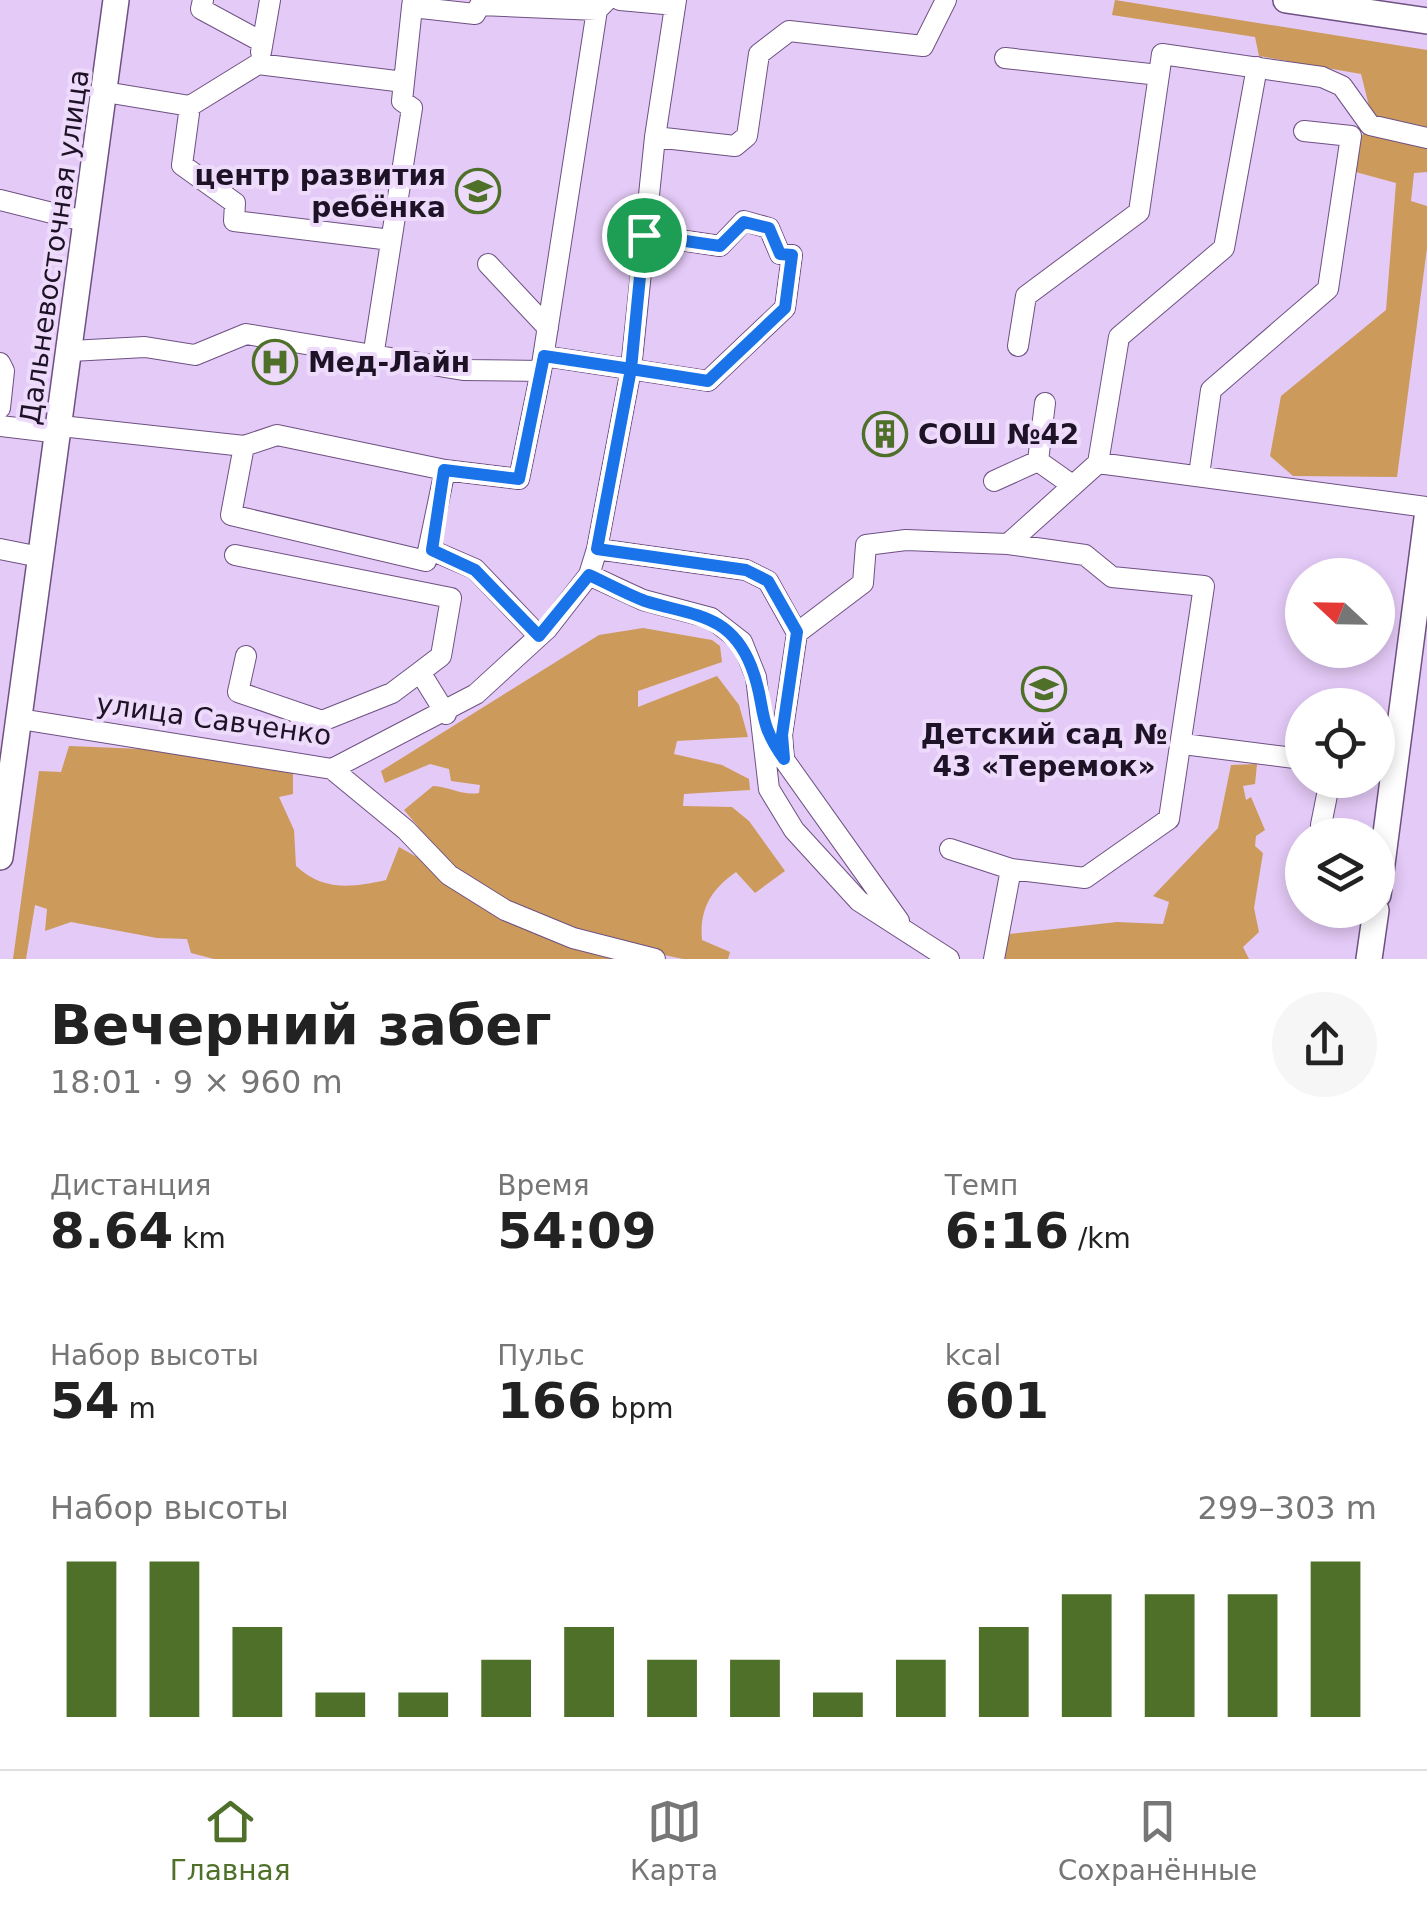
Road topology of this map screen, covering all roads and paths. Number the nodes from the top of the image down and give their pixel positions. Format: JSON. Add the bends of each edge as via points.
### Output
{"nodes":[{"id":1,"x":116,"y":0,"type":"edge"},
{"id":2,"x":203,"y":0,"type":"edge"},
{"id":3,"x":270,"y":0,"type":"edge"},
{"id":4,"x":620,"y":0,"type":"edge"},
{"id":5,"x":946,"y":0,"type":"edge"},
{"id":6,"x":1287,"y":0,"type":"edge"},
{"id":7,"x":676,"y":2,"type":"edge"},
{"id":8,"x":413,"y":3,"type":"edge"},
{"id":9,"x":602,"y":5,"type":"edge"},
{"id":10,"x":1427,"y":20,"type":"edge"},
{"id":11,"x":262,"y":42,"type":"junction"},
{"id":12,"x":1005,"y":58,"type":"dead end"},
{"id":13,"x":258,"y":64,"type":"junction"},
{"id":14,"x":1257,"y":67,"type":"junction"},
{"id":15,"x":1159,"y":75,"type":"junction"},
{"id":16,"x":404,"y":82,"type":"junction"},
{"id":17,"x":105,"y":92,"type":"junction"},
{"id":18,"x":190,"y":106,"type":"junction"},
{"id":19,"x":1370,"y":125,"type":"junction"},
{"id":20,"x":1304,"y":130,"type":"dead end"},
{"id":21,"x":1351,"y":136,"type":"junction"},
{"id":22,"x":655,"y":137,"type":"junction"},
{"id":23,"x":1427,"y":138,"type":"edge"},
{"id":24,"x":0,"y":200,"type":"edge"},
{"id":25,"x":88,"y":222,"type":"junction"},
{"id":26,"x":644,"y":235,"type":"junction"},
{"id":27,"x":392,"y":240,"type":"junction"},
{"id":28,"x":488,"y":264,"type":"dead end"},
{"id":29,"x":548,"y":328,"type":"junction"},
{"id":30,"x":1018,"y":346,"type":"dead end"},
{"id":31,"x":71,"y":351,"type":"junction"},
{"id":32,"x":373,"y":357,"type":"junction"},
{"id":33,"x":0,"y":363,"type":"edge"},
{"id":34,"x":542,"y":363,"type":"junction"},
{"id":35,"x":631,"y":369,"type":"junction"},
{"id":36,"x":1045,"y":403,"type":"dead end"},
{"id":37,"x":0,"y":408,"type":"edge"},
{"id":38,"x":0,"y":426,"type":"edge"},
{"id":39,"x":60,"y":429,"type":"junction"},
{"id":40,"x":244,"y":446,"type":"junction"},
{"id":41,"x":1038,"y":461,"type":"junction"},
{"id":42,"x":1098,"y":463,"type":"junction"},
{"id":43,"x":444,"y":470,"type":"junction"},
{"id":44,"x":1199,"y":474,"type":"junction"},
{"id":45,"x":994,"y":481,"type":"dead end"},
{"id":46,"x":1072,"y":485,"type":"junction"},
{"id":47,"x":1427,"y":507,"type":"edge"},
{"id":48,"x":1427,"y":518,"type":"edge"},
{"id":49,"x":1008,"y":544,"type":"junction"},
{"id":50,"x":0,"y":549,"type":"edge"},
{"id":51,"x":597,"y":549,"type":"junction"},
{"id":52,"x":432,"y":550,"type":"junction"},
{"id":53,"x":235,"y":555,"type":"dead end"},
{"id":54,"x":40,"y":557,"type":"junction"},
{"id":55,"x":589,"y":575,"type":"junction"},
{"id":56,"x":797,"y":632,"type":"junction"},
{"id":57,"x":539,"y":636,"type":"junction"},
{"id":58,"x":246,"y":656,"type":"dead end"},
{"id":59,"x":420,"y":672,"type":"junction"},
{"id":60,"x":1395,"y":713,"type":"edge"},
{"id":61,"x":446,"y":714,"type":"junction"},
{"id":62,"x":20,"y":718,"type":"junction"},
{"id":63,"x":764,"y":732,"type":"junction"},
{"id":64,"x":1183,"y":744,"type":"junction"},
{"id":65,"x":1285,"y":756,"type":"edge"},
{"id":66,"x":784,"y":759,"type":"junction"},
{"id":67,"x":332,"y":769,"type":"junction"},
{"id":68,"x":6,"y":778,"type":"edge"},
{"id":69,"x":950,"y":848,"type":"dead end"},
{"id":70,"x":0,"y":857,"type":"edge"},
{"id":71,"x":1011,"y":869,"type":"junction"},
{"id":72,"x":1373,"y":928,"type":"edge"},
{"id":73,"x":906,"y":930,"type":"junction"},
{"id":74,"x":655,"y":959,"type":"edge"},
{"id":75,"x":949,"y":959,"type":"edge"},
{"id":76,"x":994,"y":959,"type":"edge"},
{"id":77,"x":1369,"y":959,"type":"edge"}],
"edges":[{"from":1,"to":17,"type":"main road","name":"Дальневосточная улица"},
{"from":2,"to":11,"type":"street","via":[[202,9]]},
{"from":3,"to":11,"type":"street"},
{"from":4,"to":7,"type":"street"},
{"from":5,"to":22,"type":"street","via":[[923,46],[789,31],[759,54],[747,136],[735,146]]},
{"from":6,"to":10,"type":"main road"},
{"from":7,"to":22,"type":"street","name":"улица Савченко"},
{"from":8,"to":9,"type":"street","via":[[475,14],[480,5]]},
{"from":8,"to":16,"type":"street"},
{"from":9,"to":29,"type":"street"},
{"from":11,"to":13,"type":"street"},
{"from":12,"to":15,"type":"street"},
{"from":13,"to":16,"type":"street"},
{"from":13,"to":18,"type":"street"},
{"from":14,"to":15,"type":"street","via":[[1162,54]]},
{"from":14,"to":19,"type":"street","via":[[1322,76],[1342,86]]},
{"from":14,"to":42,"type":"street","via":[[1224,248],[1119,338]]},
{"from":15,"to":30,"type":"street","via":[[1139,212],[1026,296]]},
{"from":16,"to":27,"type":"street","via":[[402,101],[412,108]]},
{"from":17,"to":18,"type":"street"},
{"from":17,"to":25,"type":"main road","name":"Дальневосточная улица"},
{"from":18,"to":27,"type":"street","via":[[182,165],[235,203],[234,221]]},
{"from":19,"to":21,"type":"street"},
{"from":19,"to":23,"type":"street"},
{"from":20,"to":21,"type":"street"},
{"from":21,"to":44,"type":"street","via":[[1328,289],[1211,390]]},
{"from":22,"to":26,"type":"street","name":"улица Савченко"},
{"from":24,"to":25,"type":"street"},
{"from":25,"to":31,"type":"main road","name":"Дальневосточная улица"},
{"from":26,"to":35,"type":"street","name":"улица Савченко"},
{"from":26,"to":35,"type":"street","via":[[720,246],[744,222],[769,228],[780,254],[792,255],[785,308],[708,381]]},
{"from":27,"to":32,"type":"street"},
{"from":28,"to":29,"type":"street"},
{"from":29,"to":34,"type":"street"},
{"from":31,"to":32,"type":"street","via":[[145,347],[195,355],[246,334]]},
{"from":31,"to":39,"type":"main road","name":"Дальневосточная улица"},
{"from":32,"to":34,"type":"street","via":[[463,370]]},
{"from":33,"to":37,"type":"street"},
{"from":34,"to":35,"type":"street"},
{"from":34,"to":43,"type":"street","via":[[519,479]]},
{"from":35,"to":51,"type":"street","name":"улица Савченко"},
{"from":36,"to":41,"type":"street"},
{"from":38,"to":39,"type":"street"},
{"from":39,"to":40,"type":"street"},
{"from":39,"to":54,"type":"main road","name":"Дальневосточная улица"},
{"from":40,"to":43,"type":"street","via":[[277,435]]},
{"from":40,"to":52,"type":"street","via":[[232,515],[426,561]]},
{"from":41,"to":45,"type":"street"},
{"from":41,"to":46,"type":"street"},
{"from":42,"to":44,"type":"street"},
{"from":42,"to":46,"type":"street"},
{"from":43,"to":52,"type":"street"},
{"from":44,"to":47,"type":"street"},
{"from":46,"to":49,"type":"street"},
{"from":48,"to":60,"type":"main road"},
{"from":49,"to":56,"type":"street","via":[[866,545],[863,584]]},
{"from":49,"to":64,"type":"street","via":[[1085,555],[1112,577],[1204,586]]},
{"from":50,"to":54,"type":"street"},
{"from":51,"to":55,"type":"street","name":"улица Савченко"},
{"from":51,"to":56,"type":"street","via":[[746,570],[768,581]]},
{"from":52,"to":57,"type":"street","via":[[475,570]]},
{"from":53,"to":59,"type":"street","via":[[451,598],[442,656]]},
{"from":54,"to":62,"type":"main road","name":"Дальневосточная улица"},
{"from":55,"to":57,"type":"street","name":"улица Савченко"},
{"from":55,"to":63,"type":"street","via":[[643,600],[710,618],[742,642],[756,677]]},
{"from":56,"to":66,"type":"street"},
{"from":57,"to":61,"type":"street","name":"улица Савченко"},
{"from":58,"to":59,"type":"street","via":[[238,692],[322,720],[392,693]]},
{"from":59,"to":61,"type":"street"},
{"from":61,"to":67,"type":"street","name":"улица Савченко"},
{"from":62,"to":67,"type":"street","name":"улица Савченко"},
{"from":62,"to":68,"type":"main road","name":"Дальневосточная улица"},
{"from":63,"to":66,"type":"street"},
{"from":63,"to":73,"type":"street","via":[[769,789],[794,830],[860,901]]},
{"from":64,"to":65,"type":"street"},
{"from":64,"to":71,"type":"street","via":[[1169,819],[1085,878]]},
{"from":66,"to":73,"type":"street"},
{"from":67,"to":74,"type":"street","via":[[449,874],[504,910],[573,938]]},
{"from":68,"to":70,"type":"main road","name":"Дальневосточная улица"},
{"from":69,"to":71,"type":"street"},
{"from":71,"to":76,"type":"street"},
{"from":72,"to":77,"type":"main road"},
{"from":73,"to":75,"type":"street"}]}
